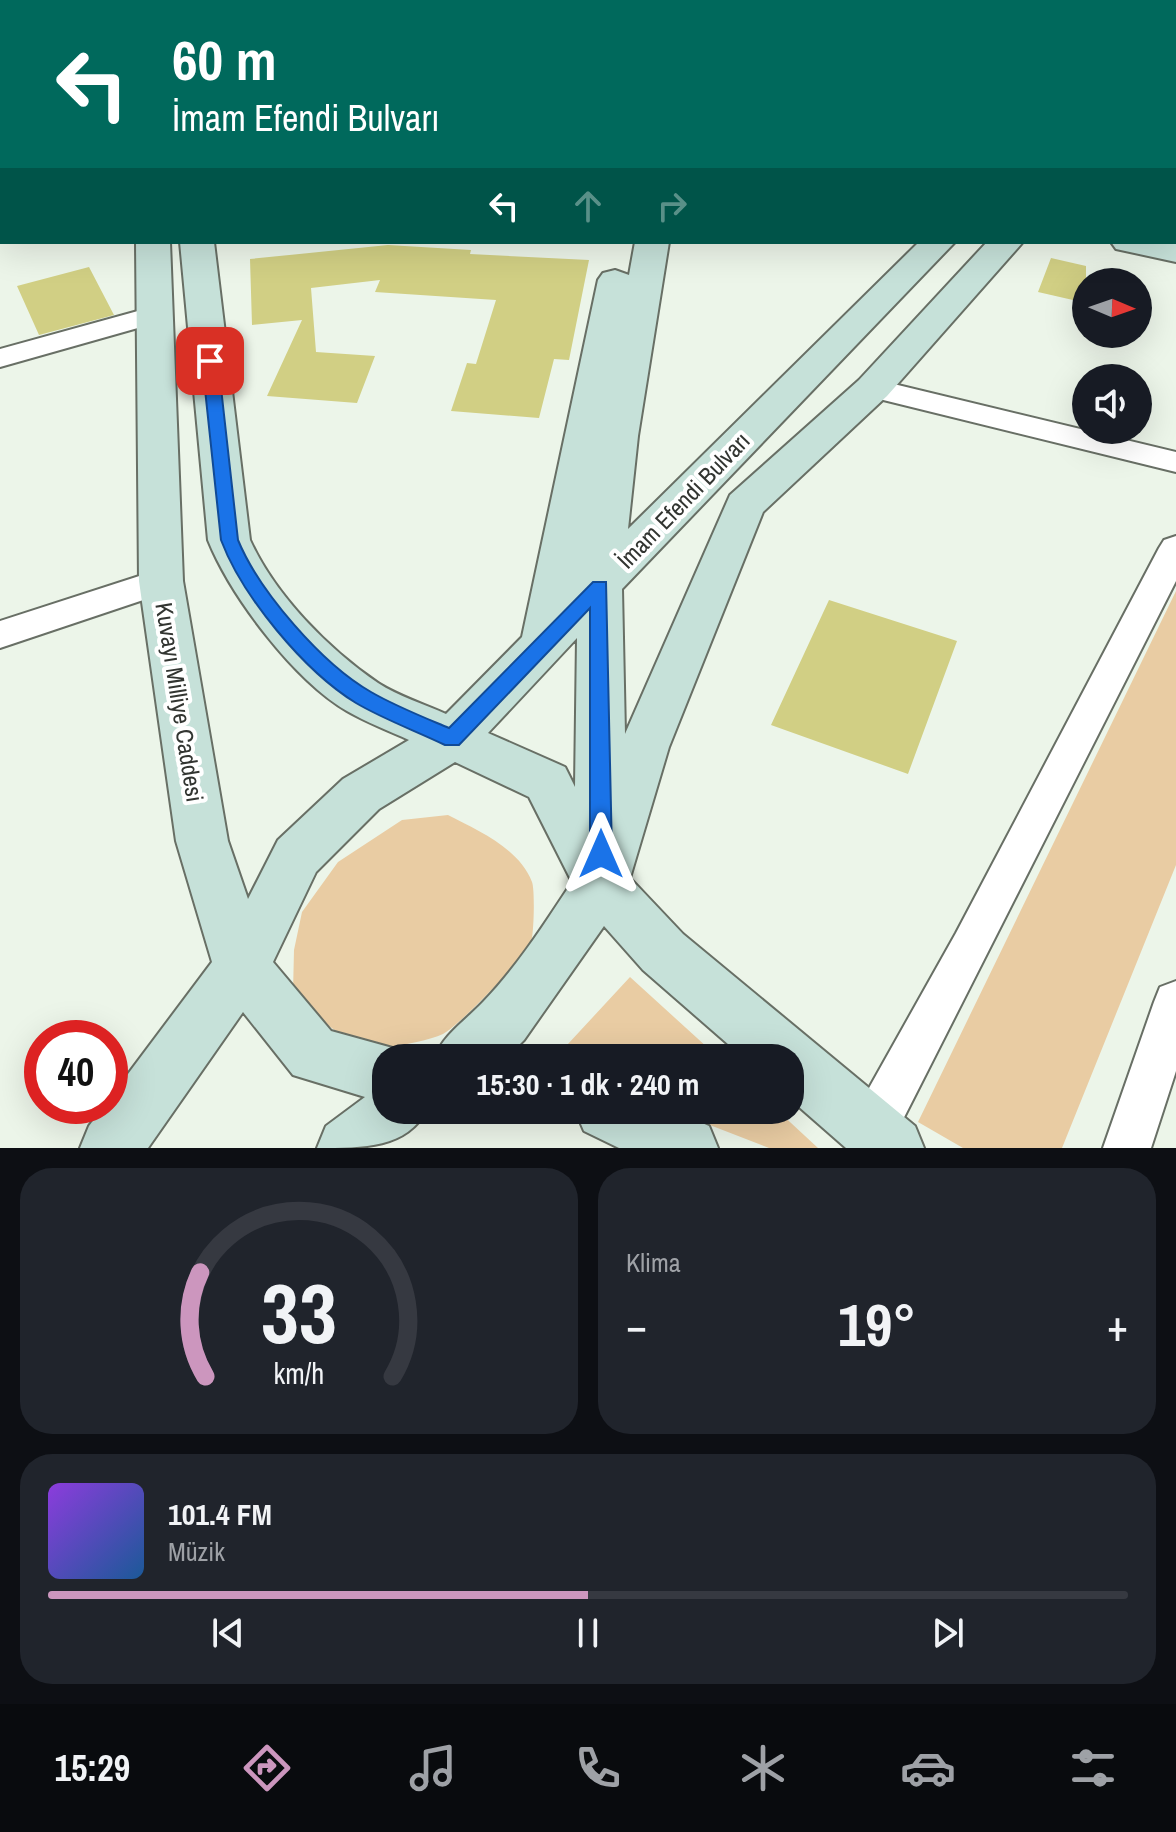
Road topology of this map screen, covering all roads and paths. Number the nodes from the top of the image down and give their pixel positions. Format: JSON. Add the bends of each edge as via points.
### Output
{"nodes":[{"id":1,"x":153,"y":244,"type":"edge"},
{"id":2,"x":197,"y":244,"type":"edge"},
{"id":3,"x":622,"y":244,"type":"edge"},
{"id":4,"x":652,"y":244,"type":"edge"},
{"id":5,"x":936,"y":244,"type":"edge"},
{"id":6,"x":1004,"y":244,"type":"edge"},
{"id":7,"x":1138,"y":244,"type":"edge"},
{"id":8,"x":1176,"y":252,"type":"edge"},
{"id":9,"x":156,"y":314,"type":"junction"},
{"id":10,"x":0,"y":358,"type":"edge"},
{"id":11,"x":873,"y":388,"type":"junction"},
{"id":12,"x":1176,"y":462,"type":"edge"},
{"id":13,"x":1176,"y":548,"type":"edge"},
{"id":14,"x":161,"y":581,"type":"junction"},
{"id":15,"x":600,"y":587,"type":"junction"},
{"id":16,"x":0,"y":635,"type":"edge"},
{"id":17,"x":543,"y":645,"type":"junction"},
{"id":18,"x":452,"y":739,"type":"junction"},
{"id":19,"x":601,"y":884,"type":"junction"},
{"id":20,"x":242,"y":967,"type":"junction"},
{"id":21,"x":1176,"y":1002,"type":"edge"},
{"id":22,"x":479,"y":1044,"type":"edge"},
{"id":23,"x":771,"y":1044,"type":"edge"},
{"id":24,"x":372,"y":1070,"type":"edge"},
{"id":25,"x":804,"y":1072,"type":"edge"},
{"id":26,"x":379,"y":1124,"type":"edge"},
{"id":27,"x":635,"y":1124,"type":"edge"},
{"id":28,"x":882,"y":1139,"type":"edge"},
{"id":29,"x":111,"y":1148,"type":"edge"},
{"id":30,"x":348,"y":1148,"type":"edge"},
{"id":31,"x":687,"y":1148,"type":"edge"},
{"id":32,"x":1127,"y":1148,"type":"edge"}],
"edges":[{"from":1,"to":9,"type":"main road","name":"Kuvayı Milliye Caddesi"},
{"from":2,"to":18,"type":"main road","via":[[229,540],[240,566],[308,651],[362,697]]},
{"from":3,"to":17,"type":"main road"},
{"from":4,"to":15,"type":"main road","via":[[618,436]]},
{"from":5,"to":15,"type":"main road","name":"İmam Efendi Bulvarı"},
{"from":6,"to":11,"type":"main road","name":"İmam Efendi Bulvarı"},
{"from":7,"to":8,"type":"main road"},
{"from":9,"to":10,"type":"street"},
{"from":9,"to":14,"type":"main road","name":"Kuvayı Milliye Caddesi"},
{"from":11,"to":12,"type":"street"},
{"from":11,"to":19,"type":"main road","name":"İmam Efendi Bulvarı","via":[[745,505],[644,747]]},
{"from":13,"to":28,"type":"street","via":[[971,947]]},
{"from":14,"to":16,"type":"street"},
{"from":14,"to":20,"type":"main road","name":"Kuvayı Milliye Caddesi","via":[[202,841]]},
{"from":15,"to":17,"type":"main road","name":"İmam Efendi Bulvarı"},
{"from":15,"to":19,"type":"main road"},
{"from":17,"to":18,"type":"main road","name":"İmam Efendi Bulvarı"},
{"from":18,"to":19,"type":"main road","via":[[547,782]]},
{"from":18,"to":20,"type":"main road","name":"İmam Efendi Bulvarı","via":[[361,794],[297,856]]},
{"from":19,"to":22,"type":"main road","name":"İmam Efendi Bulvarı","via":[[559,949],[504,1021]]},
{"from":19,"to":23,"type":"main road","via":[[663,952]]},
{"from":20,"to":24,"type":"main road","name":"Kuvayı Milliye Caddesi","via":[[314,1055]]},
{"from":20,"to":29,"type":"main road","name":"İmam Efendi Bulvarı"},
{"from":21,"to":32,"type":"street"},
{"from":25,"to":28,"type":"main road"},
{"from":26,"to":30,"type":"main road"},
{"from":27,"to":31,"type":"main road"}]}
